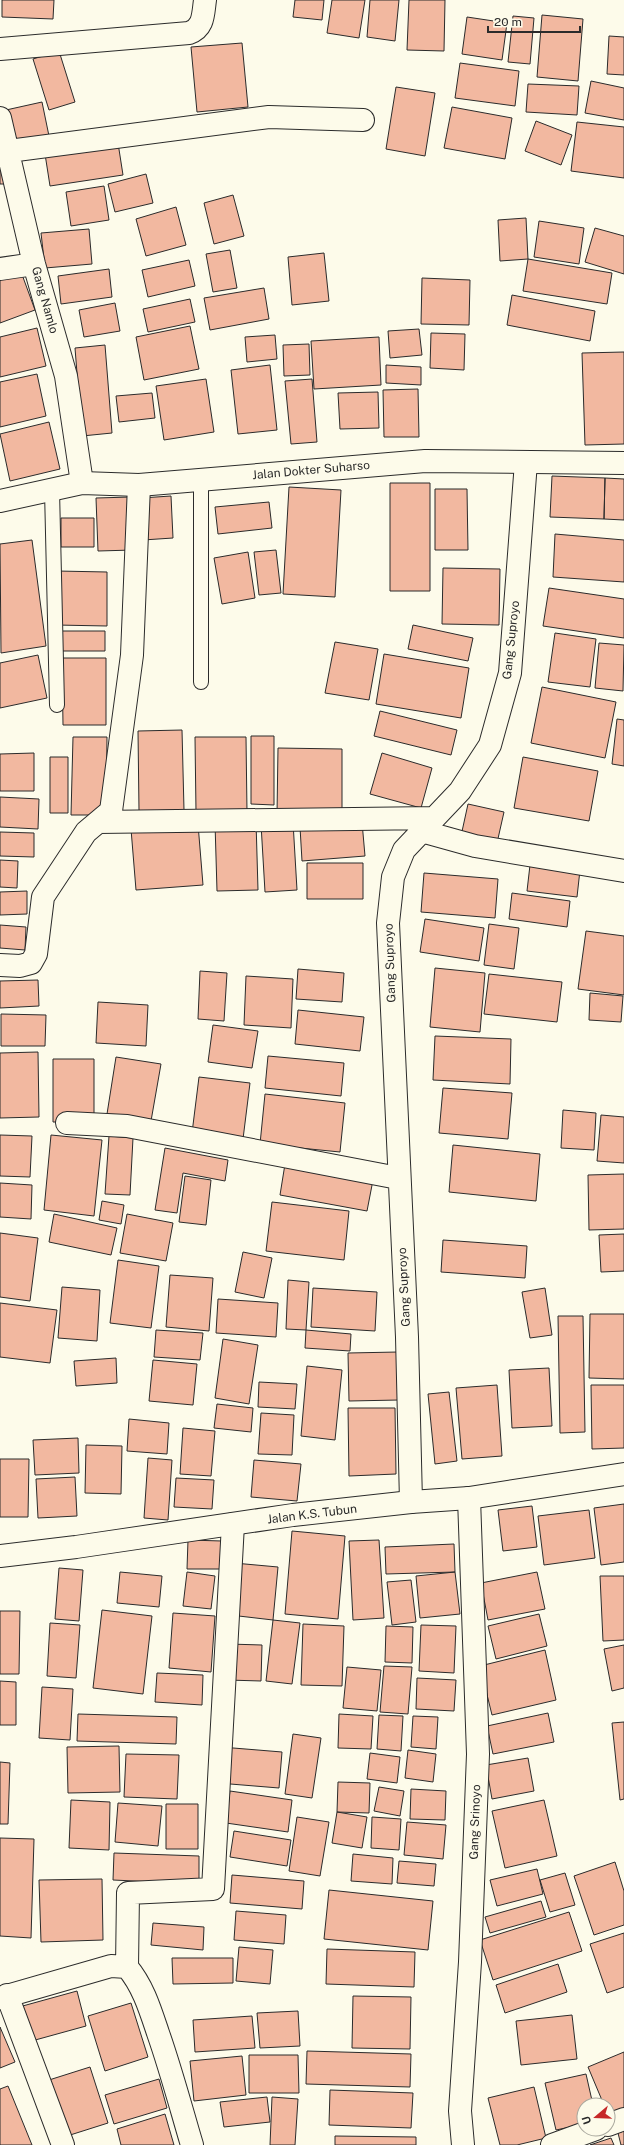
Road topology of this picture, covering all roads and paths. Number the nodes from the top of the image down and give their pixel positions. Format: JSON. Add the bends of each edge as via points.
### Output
{"nodes":[{"id":1,"x":205,"y":0,"type":"edge"},
{"id":2,"x":0,"y":49,"type":"edge"},
{"id":3,"x":0,"y":118,"type":"edge"},
{"id":4,"x":363,"y":120,"type":"dead end"},
{"id":5,"x":9,"y":151,"type":"junction"},
{"id":6,"x":34,"y":264,"type":"junction"},
{"id":7,"x":0,"y":269,"type":"edge"},
{"id":8,"x":526,"y":462,"type":"junction"},
{"id":9,"x":624,"y":463,"type":"edge"},
{"id":10,"x":201,"y":479,"type":"junction"},
{"id":11,"x":82,"y":483,"type":"junction"},
{"id":12,"x":139,"y":484,"type":"junction"},
{"id":13,"x":52,"y":490,"type":"junction"},
{"id":14,"x":0,"y":501,"type":"edge"},
{"id":15,"x":201,"y":682,"type":"dead end"},
{"id":16,"x":57,"y":705,"type":"dead end"},
{"id":17,"x":98,"y":822,"type":"junction"},
{"id":18,"x":427,"y":825,"type":"junction"},
{"id":19,"x":624,"y":871,"type":"edge"},
{"id":20,"x":0,"y":966,"type":"edge"},
{"id":21,"x":67,"y":1123,"type":"dead end"},
{"id":22,"x":398,"y":1178,"type":"junction"},
{"id":23,"x":624,"y":1474,"type":"edge"},
{"id":24,"x":469,"y":1498,"type":"junction"},
{"id":25,"x":412,"y":1502,"type":"junction"},
{"id":26,"x":233,"y":1524,"type":"junction"},
{"id":27,"x":0,"y":1556,"type":"edge"},
{"id":28,"x":127,"y":1967,"type":"junction"},
{"id":29,"x":4,"y":1996,"type":"edge"},
{"id":30,"x":576,"y":2136,"type":"edge"},
{"id":31,"x":63,"y":2145,"type":"edge"},
{"id":32,"x":192,"y":2145,"type":"edge"},
{"id":33,"x":463,"y":2145,"type":"edge"},
{"id":34,"x":552,"y":2145,"type":"edge"}],
"edges":[{"from":1,"to":2,"type":"street","via":[[201,24],[189,33]]},
{"from":3,"to":5,"type":"street","name":"Gang Namlo"},
{"from":4,"to":5,"type":"street","via":[[269,117]]},
{"from":5,"to":6,"type":"street","name":"Gang Namlo"},
{"from":6,"to":7,"type":"street"},
{"from":6,"to":11,"type":"street","name":"Gang Namlo","via":[[66,376]]},
{"from":8,"to":9,"type":"street","name":"Jalan Dokter Suharso"},
{"from":8,"to":10,"type":"street","name":"Jalan Dokter Suharso","via":[[425,461]]},
{"from":8,"to":18,"type":"street","name":"Gang Suproyo","via":[[510,673],[490,745],[460,791]]},
{"from":10,"to":12,"type":"street","name":"Jalan Dokter Suharso"},
{"from":10,"to":15,"type":"lane"},
{"from":11,"to":12,"type":"street","name":"Jalan Dokter Suharso"},
{"from":11,"to":13,"type":"street","name":"Jalan Dokter Suharso"},
{"from":12,"to":17,"type":"street","via":[[132,655],[111,811]]},
{"from":13,"to":14,"type":"street","name":"Jalan Dokter Suharso"},
{"from":13,"to":16,"type":"lane"},
{"from":17,"to":18,"type":"street"},
{"from":17,"to":20,"type":"street","via":[[86,832],[43,897],[36,954],[31,963]]},
{"from":18,"to":19,"type":"street","via":[[475,846]]},
{"from":18,"to":22,"type":"street","name":"Gang Suproyo","via":[[404,850],[393,877],[388,923]]},
{"from":21,"to":22,"type":"street","via":[[127,1126]]},
{"from":22,"to":25,"type":"street","name":"Gang Suproyo","via":[[407,1337]]},
{"from":23,"to":24,"type":"street","name":"Jalan K.S. Tubun"},
{"from":24,"to":25,"type":"street","name":"Jalan K.S. Tubun"},
{"from":24,"to":33,"type":"street","name":"Gang Srinoyo","via":[[478,1754],[470,1962],[460,2111]]},
{"from":25,"to":26,"type":"street","name":"Jalan K.S. Tubun"},
{"from":26,"to":27,"type":"street","name":"Jalan K.S. Tubun"},
{"from":26,"to":28,"type":"street","via":[[213,1889],[128,1893]]},
{"from":28,"to":29,"type":"street","via":[[111,1966]]},
{"from":28,"to":32,"type":"street","via":[[138,1980],[149,2006],[170,2066]]},
{"from":29,"to":31,"type":"street"},
{"from":30,"to":34,"type":"street"}]}
